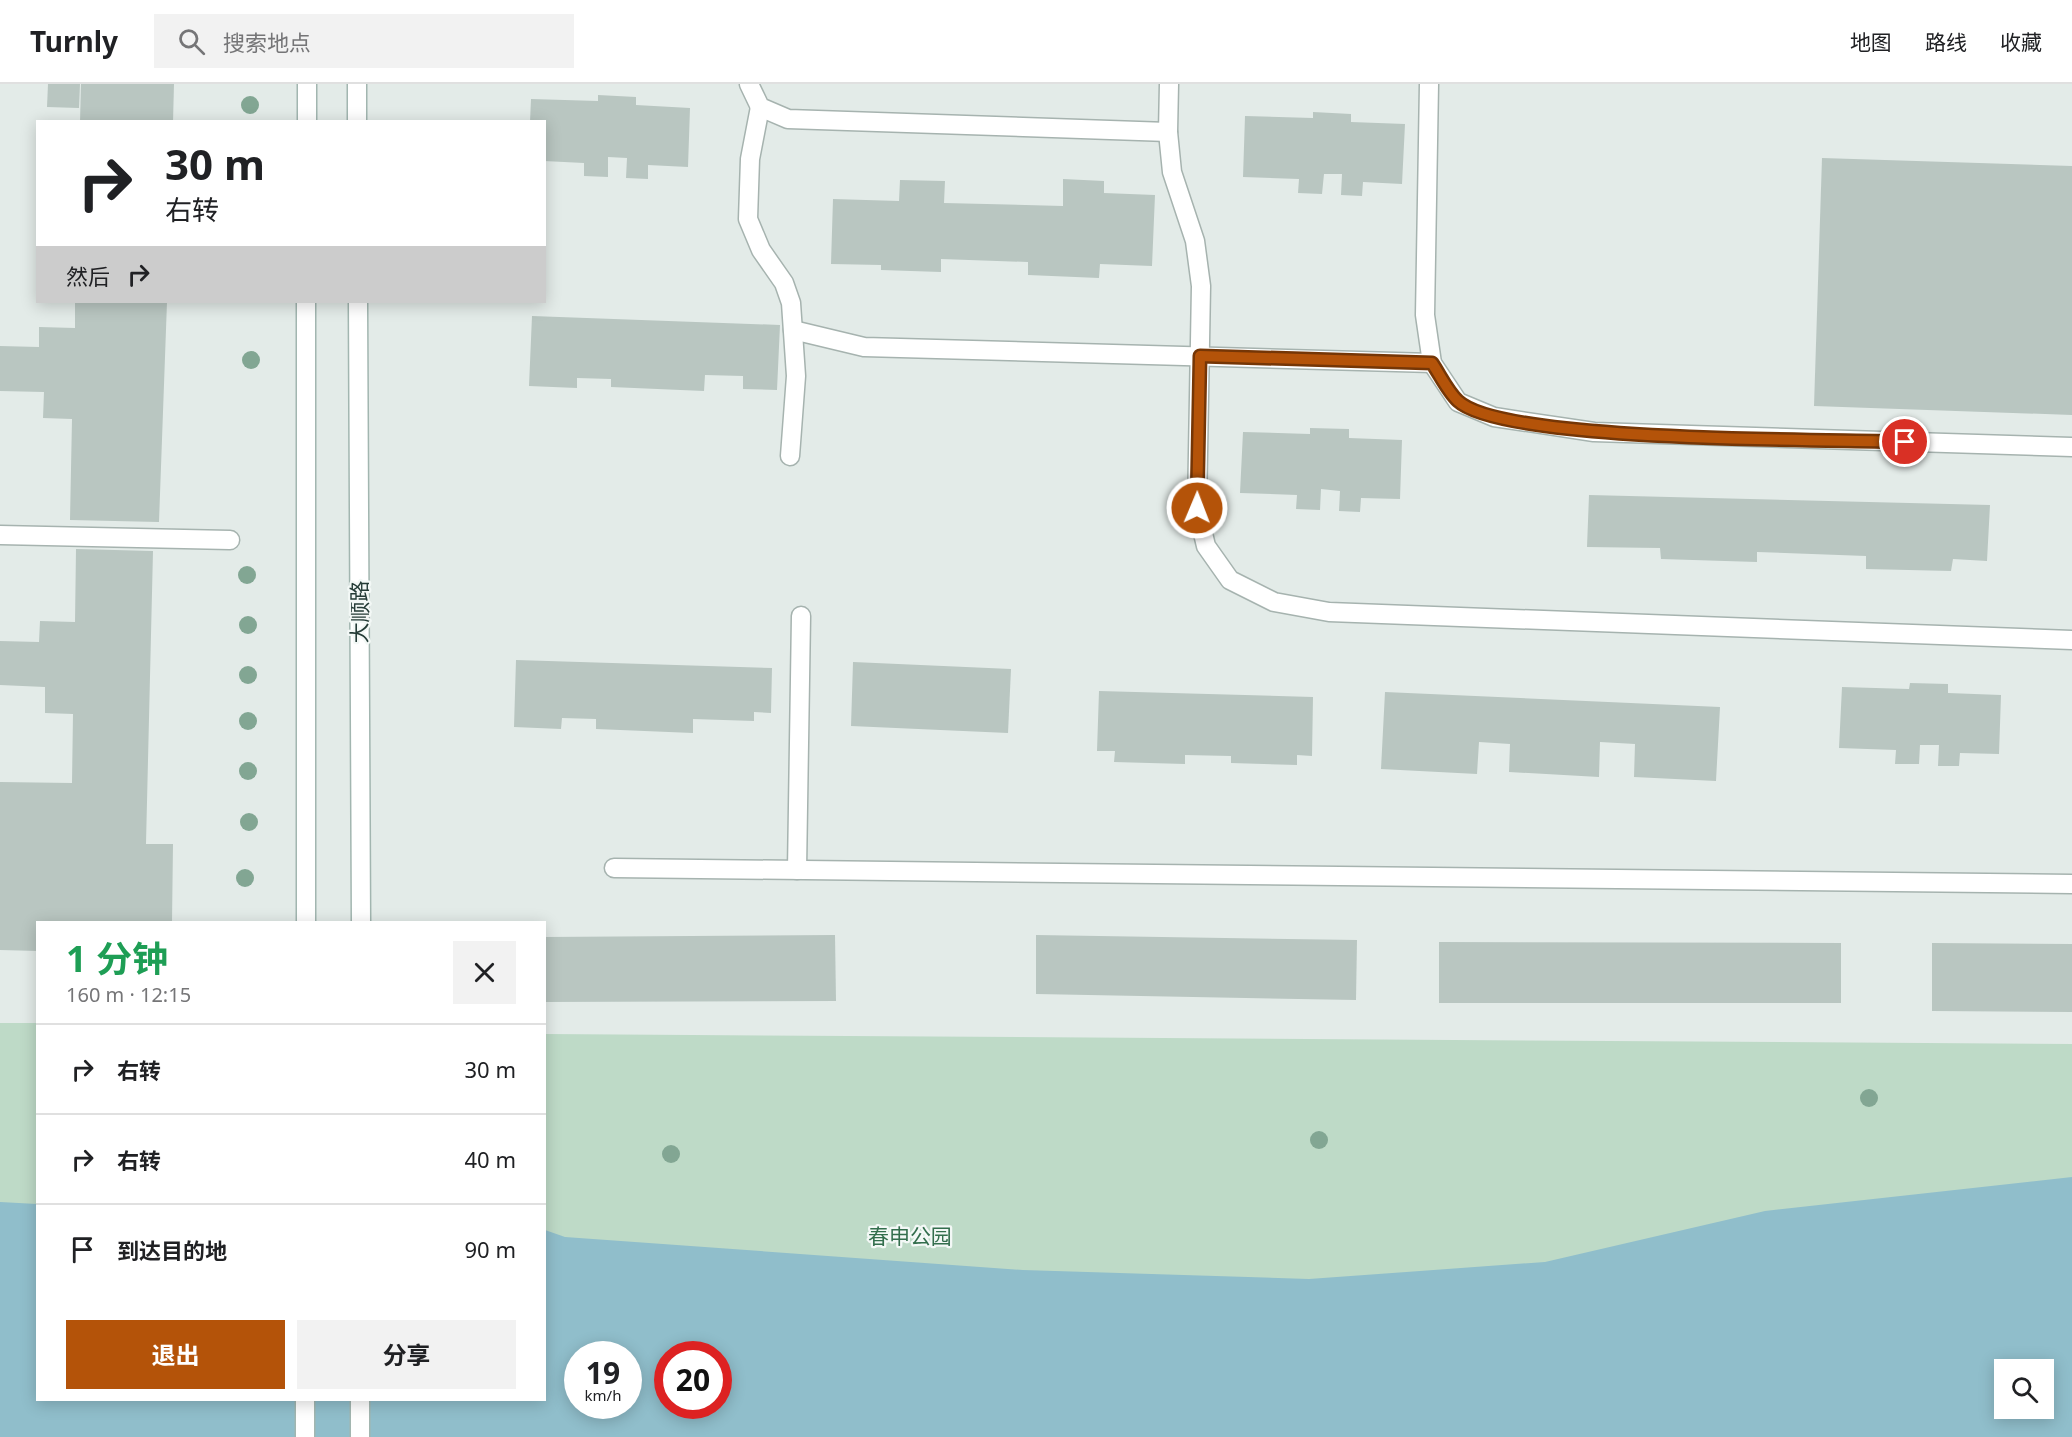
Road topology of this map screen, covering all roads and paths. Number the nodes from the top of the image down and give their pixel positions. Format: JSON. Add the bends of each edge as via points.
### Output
{"nodes":[{"id":1,"x":307,"y":84,"type":"edge"},
{"id":2,"x":357,"y":84,"type":"edge"},
{"id":3,"x":749,"y":84,"type":"edge"},
{"id":4,"x":1169,"y":84,"type":"edge"},
{"id":5,"x":1429,"y":84,"type":"edge"},
{"id":6,"x":760,"y":107,"type":"junction"},
{"id":7,"x":307,"y":120,"type":"edge"},
{"id":8,"x":357,"y":120,"type":"edge"},
{"id":9,"x":1168,"y":132,"type":"junction"},
{"id":10,"x":306,"y":303,"type":"edge"},
{"id":11,"x":358,"y":303,"type":"edge"},
{"id":12,"x":793,"y":330,"type":"junction"},
{"id":13,"x":1200,"y":356,"type":"junction"},
{"id":14,"x":1432,"y":363,"type":"junction"},
{"id":15,"x":2072,"y":447,"type":"edge"},
{"id":16,"x":790,"y":456,"type":"dead end"},
{"id":17,"x":0,"y":535,"type":"edge"},
{"id":18,"x":230,"y":540,"type":"dead end"},
{"id":19,"x":801,"y":616,"type":"dead end"},
{"id":20,"x":2072,"y":640,"type":"edge"},
{"id":21,"x":614,"y":868,"type":"dead end"},
{"id":22,"x":797,"y":870,"type":"junction"},
{"id":23,"x":2072,"y":884,"type":"edge"},
{"id":24,"x":306,"y":921,"type":"edge"},
{"id":25,"x":361,"y":921,"type":"edge"},
{"id":26,"x":305,"y":1401,"type":"edge"},
{"id":27,"x":360,"y":1401,"type":"edge"},
{"id":28,"x":305,"y":1437,"type":"edge"},
{"id":29,"x":360,"y":1437,"type":"edge"}],
"edges":[{"from":1,"to":7,"type":"street"},
{"from":2,"to":8,"type":"street"},
{"from":3,"to":6,"type":"street"},
{"from":4,"to":9,"type":"street"},
{"from":5,"to":14,"type":"street","via":[[1425,315]]},
{"from":6,"to":9,"type":"street","via":[[788,119]]},
{"from":6,"to":12,"type":"street","via":[[750,159],[748,219],[761,250],[784,283],[791,303]]},
{"from":9,"to":13,"type":"street","via":[[1172,172],[1195,241],[1201,286]]},
{"from":10,"to":24,"type":"street"},
{"from":11,"to":25,"type":"street","name":"大顺路"},
{"from":12,"to":13,"type":"street","via":[[864,346]]},
{"from":12,"to":16,"type":"street","via":[[796,376]]},
{"from":13,"to":14,"type":"street"},
{"from":13,"to":20,"type":"street","via":[[1197,508],[1206,546],[1230,580],[1274,602],[1329,612]]},
{"from":14,"to":15,"type":"street","via":[[1458,402],[1494,417],[1594,432]]},
{"from":17,"to":18,"type":"street"},
{"from":19,"to":22,"type":"street"},
{"from":21,"to":22,"type":"street"},
{"from":22,"to":23,"type":"street"},
{"from":26,"to":28,"type":"street"},
{"from":27,"to":29,"type":"street"}]}
